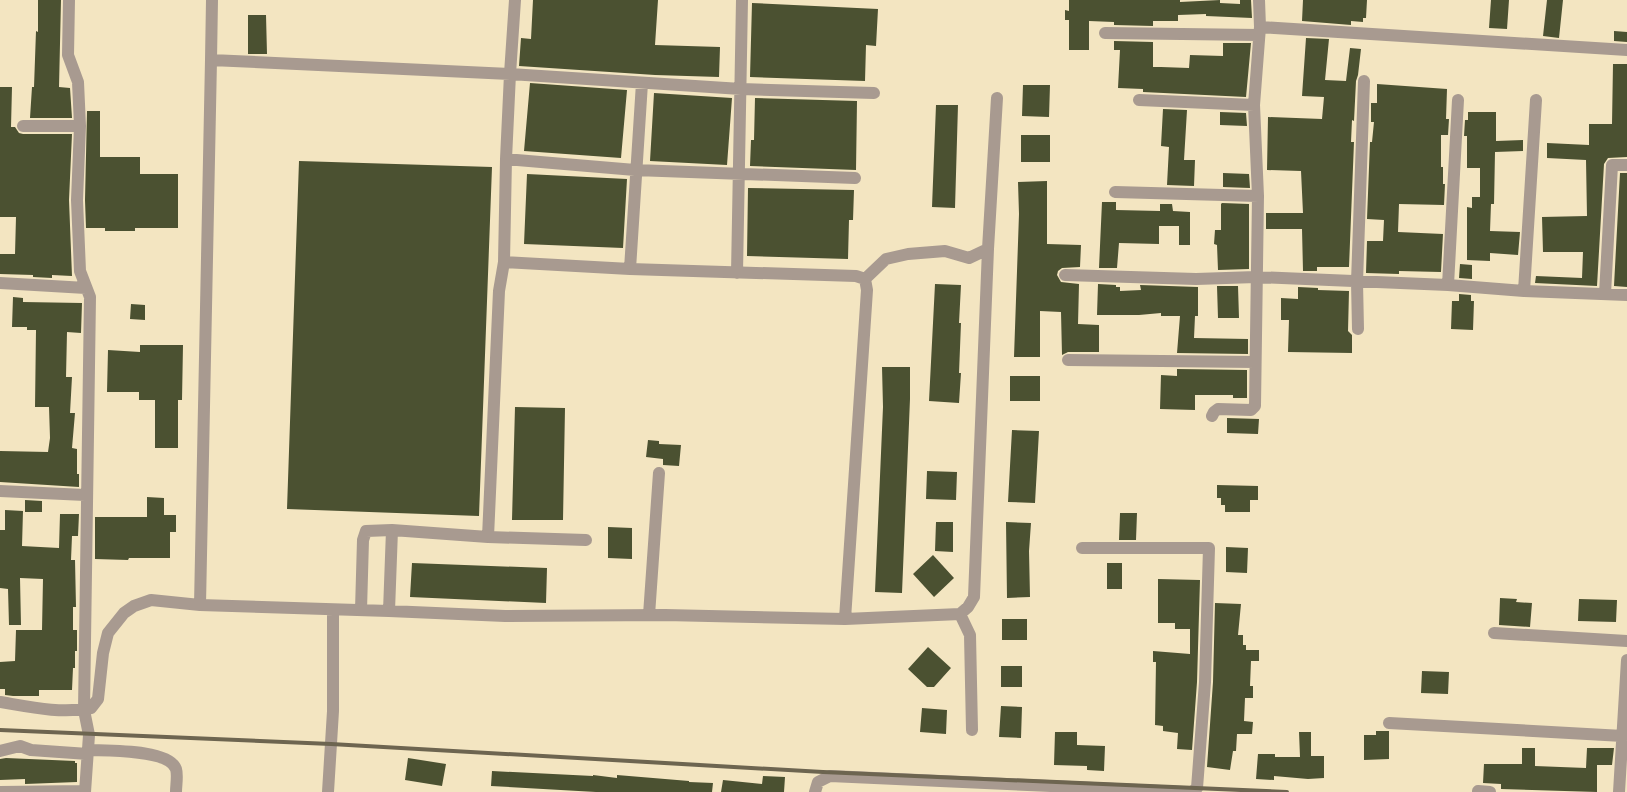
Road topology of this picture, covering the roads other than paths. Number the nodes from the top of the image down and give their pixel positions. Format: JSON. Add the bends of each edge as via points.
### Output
{"nodes":[{"id":1,"x":70,"y":0,"type":"edge"},
{"id":2,"x":212,"y":0,"type":"edge"},
{"id":3,"x":515,"y":0,"type":"edge"},
{"id":4,"x":742,"y":0,"type":"edge"},
{"id":5,"x":1259,"y":0,"type":"edge"},
{"id":6,"x":1260,"y":31,"type":"junction"},
{"id":7,"x":1105,"y":33,"type":"dead end"},
{"id":8,"x":1627,"y":50,"type":"edge"},
{"id":9,"x":211,"y":60,"type":"junction"},
{"id":10,"x":510,"y":74,"type":"junction"},
{"id":11,"x":1364,"y":81,"type":"dead end"},
{"id":12,"x":642,"y":83,"type":"junction"},
{"id":13,"x":741,"y":89,"type":"junction"},
{"id":14,"x":874,"y":94,"type":"dead end"},
{"id":15,"x":997,"y":98,"type":"dead end"},
{"id":16,"x":1139,"y":100,"type":"dead end"},
{"id":17,"x":1458,"y":100,"type":"dead end"},
{"id":18,"x":1536,"y":100,"type":"dead end"},
{"id":19,"x":1254,"y":104,"type":"junction"},
{"id":20,"x":23,"y":126,"type":"dead end"},
{"id":21,"x":80,"y":126,"type":"junction"},
{"id":22,"x":506,"y":160,"type":"junction"},
{"id":23,"x":1627,"y":165,"type":"edge"},
{"id":24,"x":635,"y":170,"type":"junction"},
{"id":25,"x":739,"y":175,"type":"junction"},
{"id":26,"x":855,"y":178,"type":"dead end"},
{"id":27,"x":1116,"y":192,"type":"dead end"},
{"id":28,"x":1258,"y":196,"type":"junction"},
{"id":29,"x":988,"y":249,"type":"junction"},
{"id":30,"x":969,"y":258,"type":"junction"},
{"id":31,"x":504,"y":262,"type":"junction"},
{"id":32,"x":630,"y":269,"type":"junction"},
{"id":33,"x":737,"y":273,"type":"junction"},
{"id":34,"x":987,"y":274,"type":"junction"},
{"id":35,"x":1065,"y":275,"type":"dead end"},
{"id":36,"x":1256,"y":277,"type":"junction"},
{"id":37,"x":865,"y":279,"type":"junction"},
{"id":38,"x":1357,"y":282,"type":"junction"},
{"id":39,"x":0,"y":284,"type":"edge"},
{"id":40,"x":1448,"y":285,"type":"junction"},
{"id":41,"x":86,"y":288,"type":"junction"},
{"id":42,"x":1524,"y":291,"type":"junction"},
{"id":43,"x":1605,"y":294,"type":"junction"},
{"id":44,"x":1627,"y":295,"type":"edge"},
{"id":45,"x":1358,"y":329,"type":"dead end"},
{"id":46,"x":1068,"y":360,"type":"dead end"},
{"id":47,"x":1255,"y":362,"type":"junction"},
{"id":48,"x":1212,"y":416,"type":"dead end"},
{"id":49,"x":659,"y":473,"type":"dead end"},
{"id":50,"x":0,"y":491,"type":"edge"},
{"id":51,"x":86,"y":495,"type":"junction"},
{"id":52,"x":392,"y":530,"type":"junction"},
{"id":53,"x":488,"y":537,"type":"junction"},
{"id":54,"x":586,"y":540,"type":"dead end"},
{"id":55,"x":1082,"y":548,"type":"dead end"},
{"id":56,"x":200,"y":605,"type":"junction"},
{"id":57,"x":333,"y":610,"type":"junction"},
{"id":58,"x":362,"y":610,"type":"junction"},
{"id":59,"x":389,"y":611,"type":"junction"},
{"id":60,"x":960,"y":614,"type":"junction"},
{"id":61,"x":649,"y":615,"type":"junction"},
{"id":62,"x":845,"y":619,"type":"junction"},
{"id":63,"x":1494,"y":633,"type":"dead end"},
{"id":64,"x":1627,"y":642,"type":"edge"},
{"id":65,"x":1627,"y":660,"type":"edge"},
{"id":66,"x":1626,"y":700,"type":"edge"},
{"id":67,"x":0,"y":702,"type":"edge"},
{"id":68,"x":84,"y":710,"type":"junction"},
{"id":69,"x":1389,"y":723,"type":"dead end"},
{"id":70,"x":972,"y":730,"type":"dead end"},
{"id":71,"x":1623,"y":736,"type":"junction"},
{"id":72,"x":0,"y":751,"type":"edge"},
{"id":73,"x":88,"y":752,"type":"junction"},
{"id":74,"x":0,"y":792,"type":"edge"},
{"id":75,"x":85,"y":792,"type":"edge"},
{"id":76,"x":176,"y":792,"type":"edge"},
{"id":77,"x":328,"y":792,"type":"edge"},
{"id":78,"x":815,"y":792,"type":"edge"},
{"id":79,"x":1183,"y":792,"type":"edge"},
{"id":80,"x":1192,"y":792,"type":"edge"},
{"id":81,"x":1619,"y":792,"type":"edge"}],
"edges":[{"from":1,"to":21,"type":"street","via":[[68,55],[78,82]]},
{"from":2,"to":9,"type":"street"},
{"from":3,"to":10,"type":"street"},
{"from":4,"to":13,"type":"street"},
{"from":5,"to":6,"type":"street"},
{"from":6,"to":7,"type":"street"},
{"from":6,"to":8,"type":"street"},
{"from":6,"to":19,"type":"street"},
{"from":9,"to":10,"type":"street"},
{"from":9,"to":56,"type":"street"},
{"from":10,"to":12,"type":"street"},
{"from":10,"to":22,"type":"street"},
{"from":11,"to":38,"type":"street"},
{"from":12,"to":13,"type":"street"},
{"from":12,"to":24,"type":"street"},
{"from":13,"to":14,"type":"street"},
{"from":13,"to":25,"type":"street"},
{"from":15,"to":29,"type":"street"},
{"from":16,"to":19,"type":"street"},
{"from":17,"to":40,"type":"street"},
{"from":18,"to":42,"type":"street"},
{"from":19,"to":28,"type":"street"},
{"from":20,"to":21,"type":"street"},
{"from":21,"to":41,"type":"street","via":[[77,200],[80,271]]},
{"from":22,"to":24,"type":"street"},
{"from":22,"to":31,"type":"street"},
{"from":23,"to":43,"type":"street","via":[[1612,165]]},
{"from":24,"to":25,"type":"street"},
{"from":24,"to":32,"type":"street"},
{"from":25,"to":26,"type":"street"},
{"from":25,"to":33,"type":"street"},
{"from":27,"to":28,"type":"street"},
{"from":28,"to":36,"type":"street"},
{"from":29,"to":30,"type":"street"},
{"from":29,"to":34,"type":"street"},
{"from":30,"to":34,"type":"street"},
{"from":30,"to":37,"type":"street","via":[[945,251],[908,254],[886,259]]},
{"from":31,"to":32,"type":"street"},
{"from":31,"to":53,"type":"street","via":[[499,291]]},
{"from":32,"to":33,"type":"street"},
{"from":33,"to":37,"type":"street","via":[[856,276]]},
{"from":34,"to":60,"type":"street","via":[[974,597]]},
{"from":35,"to":36,"type":"street","via":[[1196,279]]},
{"from":36,"to":38,"type":"street"},
{"from":36,"to":47,"type":"street"},
{"from":37,"to":62,"type":"street","via":[[867,290]]},
{"from":38,"to":40,"type":"street"},
{"from":38,"to":45,"type":"street"},
{"from":39,"to":41,"type":"street"},
{"from":40,"to":42,"type":"street"},
{"from":41,"to":51,"type":"street","via":[[90,298]]},
{"from":42,"to":43,"type":"street"},
{"from":43,"to":44,"type":"street"},
{"from":46,"to":47,"type":"street"},
{"from":47,"to":48,"type":"street","via":[[1255,406],[1251,410],[1218,410]]},
{"from":49,"to":61,"type":"street"},
{"from":50,"to":51,"type":"street"},
{"from":51,"to":68,"type":"street"},
{"from":52,"to":53,"type":"street"},
{"from":52,"to":58,"type":"street","via":[[373,529],[364,535]]},
{"from":52,"to":59,"type":"street"},
{"from":53,"to":54,"type":"street"},
{"from":55,"to":80,"type":"street","via":[[1209,548],[1197,788]]},
{"from":56,"to":57,"type":"street"},
{"from":56,"to":68,"type":"street","via":[[151,600],[124,613],[108,633],[98,700]]},
{"from":57,"to":58,"type":"street"},
{"from":57,"to":77,"type":"street","via":[[333,711]]},
{"from":58,"to":59,"type":"street"},
{"from":59,"to":61,"type":"street","via":[[505,616]]},
{"from":60,"to":62,"type":"street"},
{"from":60,"to":70,"type":"street","via":[[970,635]]},
{"from":61,"to":62,"type":"street"},
{"from":63,"to":64,"type":"street"},
{"from":65,"to":66,"type":"street"},
{"from":66,"to":71,"type":"street"},
{"from":67,"to":68,"type":"street","via":[[44,710]]},
{"from":68,"to":73,"type":"street","via":[[89,735]]},
{"from":69,"to":71,"type":"street"},
{"from":71,"to":81,"type":"street"},
{"from":72,"to":73,"type":"street","via":[[20,746],[31,750]]},
{"from":73,"to":75,"type":"street"},
{"from":73,"to":76,"type":"street","via":[[155,755],[170,761],[176,769]]},
{"from":74,"to":75,"type":"street"},
{"from":78,"to":79,"type":"street","via":[[818,782],[830,776]]}]}
